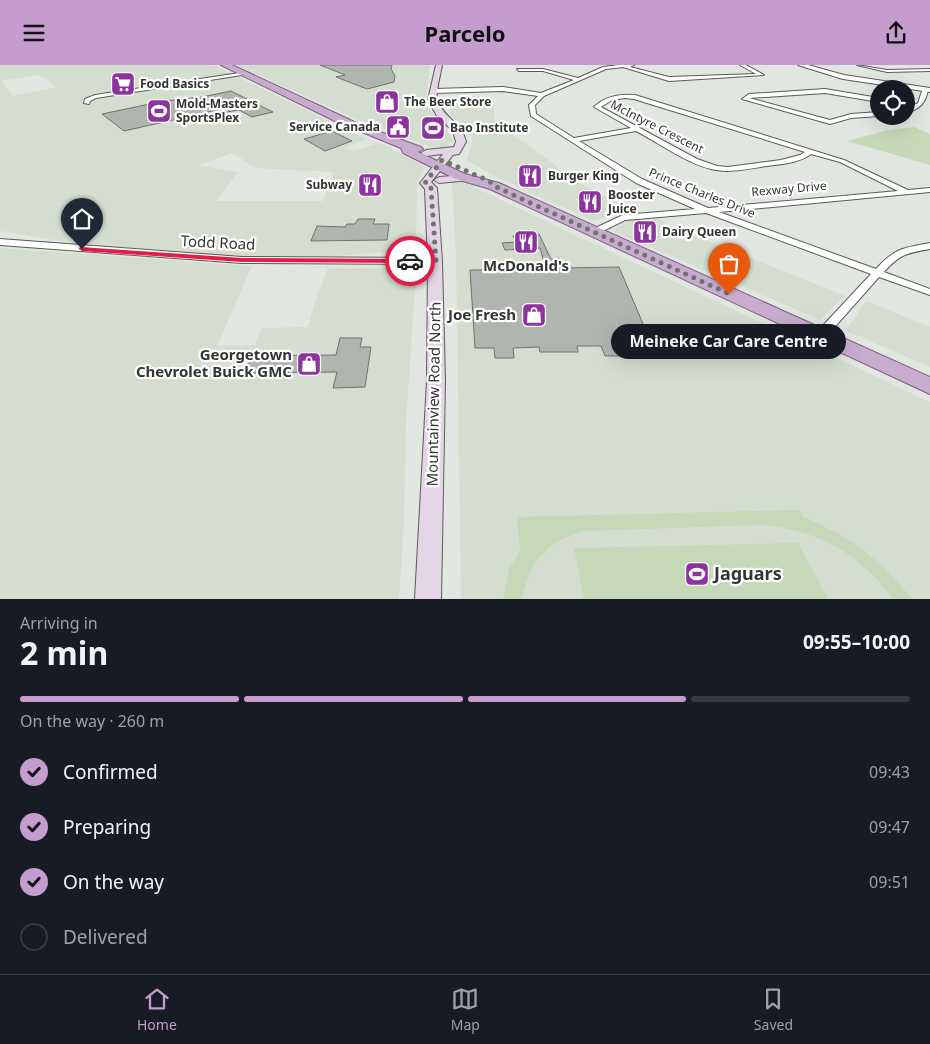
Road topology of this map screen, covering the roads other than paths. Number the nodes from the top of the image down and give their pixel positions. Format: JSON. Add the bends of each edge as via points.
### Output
{"nodes":[{"id":1,"x":439,"y":65,"type":"edge"},
{"id":2,"x":622,"y":65,"type":"edge"},
{"id":3,"x":632,"y":65,"type":"edge"},
{"id":4,"x":742,"y":65,"type":"edge"},
{"id":5,"x":801,"y":65,"type":"edge"},
{"id":6,"x":858,"y":65,"type":"edge"},
{"id":7,"x":226,"y":66,"type":"edge"},
{"id":8,"x":519,"y":70,"type":"dead end"},
{"id":9,"x":930,"y":70,"type":"edge"},
{"id":10,"x":887,"y":71,"type":"junction"},
{"id":11,"x":243,"y":74,"type":"junction"},
{"id":12,"x":577,"y":79,"type":"junction"},
{"id":13,"x":205,"y":80,"type":"joint"},
{"id":14,"x":879,"y":80,"type":"edge"},
{"id":15,"x":870,"y":81,"type":"edge"},
{"id":16,"x":927,"y":89,"type":"edge"},
{"id":17,"x":438,"y":91,"type":"junction"},
{"id":18,"x":542,"y":95,"type":"junction"},
{"id":19,"x":870,"y":98,"type":"edge"},
{"id":20,"x":87,"y":103,"type":"dead end"},
{"id":21,"x":917,"y":108,"type":"edge"},
{"id":22,"x":870,"y":115,"type":"edge"},
{"id":23,"x":635,"y":129,"type":"junction"},
{"id":24,"x":571,"y":140,"type":"junction"},
{"id":25,"x":407,"y":147,"type":"junction"},
{"id":26,"x":457,"y":151,"type":"junction"},
{"id":27,"x":809,"y":152,"type":"junction"},
{"id":28,"x":426,"y":153,"type":"junction"},
{"id":29,"x":444,"y":165,"type":"junction"},
{"id":30,"x":466,"y":178,"type":"junction"},
{"id":31,"x":435,"y":184,"type":"junction"},
{"id":32,"x":494,"y":186,"type":"junction"},
{"id":33,"x":930,"y":191,"type":"edge"},
{"id":34,"x":907,"y":192,"type":"junction"},
{"id":35,"x":705,"y":209,"type":"junction"},
{"id":36,"x":594,"y":232,"type":"junction"},
{"id":37,"x":0,"y":242,"type":"edge"},
{"id":38,"x":930,"y":246,"type":"edge"},
{"id":39,"x":436,"y":261,"type":"junction"},
{"id":40,"x":878,"y":273,"type":"junction"},
{"id":41,"x":930,"y":292,"type":"edge"},
{"id":42,"x":820,"y":336,"type":"junction"},
{"id":43,"x":930,"y":385,"type":"edge"},
{"id":44,"x":428,"y":599,"type":"edge"}],
"edges":[{"from":1,"to":17,"type":"main road","via":[[442,80]]},
{"from":2,"to":3,"type":"street"},
{"from":2,"to":4,"type":"street","via":[[669,79],[762,75]]},
{"from":2,"to":12,"type":"street"},
{"from":5,"to":15,"type":"street","via":[[828,74]]},
{"from":6,"to":10,"type":"street"},
{"from":7,"to":11,"type":"main road"},
{"from":8,"to":12,"type":"street","via":[[543,69]]},
{"from":9,"to":10,"type":"street"},
{"from":10,"to":14,"type":"street"},
{"from":11,"to":13,"type":"street"},
{"from":11,"to":25,"type":"main road"},
{"from":12,"to":18,"type":"street"},
{"from":13,"to":20,"type":"street","via":[[95,97]]},
{"from":16,"to":21,"type":"street"},
{"from":17,"to":18,"type":"street","via":[[503,89]]},
{"from":17,"to":26,"type":"main road","via":[[441,99],[436,103],[440,114],[461,137]]},
{"from":18,"to":24,"type":"street","name":"Prince Charles Drive","via":[[532,105],[533,115]]},
{"from":19,"to":22,"type":"street","via":[[825,91],[745,99],[830,121]]},
{"from":23,"to":24,"type":"street"},
{"from":23,"to":27,"type":"street","name":"McIntyre Crescent","via":[[705,165],[728,169],[781,162]]},
{"from":23,"to":27,"type":"street","name":"McIntyre Crescent","via":[[597,107],[619,96],[635,97]]},
{"from":24,"to":35,"type":"street","name":"Prince Charles Drive","via":[[648,185]]},
{"from":25,"to":28,"type":"main road"},
{"from":25,"to":29,"type":"main road","via":[[406,151]]},
{"from":26,"to":28,"type":"main road"},
{"from":26,"to":29,"type":"main road","via":[[460,154]]},
{"from":27,"to":34,"type":"street","name":"McIntyre Crescent","via":[[842,161]]},
{"from":28,"to":29,"type":"main road"},
{"from":29,"to":30,"type":"main road"},
{"from":29,"to":31,"type":"main road","name":"Mountainview Road North","via":[[425,183]]},
{"from":29,"to":32,"type":"main road","via":[[489,181]]},
{"from":30,"to":31,"type":"main road"},
{"from":30,"to":32,"type":"main road"},
{"from":31,"to":39,"type":"main road","name":"Mountainview Road North"},
{"from":32,"to":36,"type":"main road"},
{"from":33,"to":34,"type":"street","name":"Rexway Drive"},
{"from":34,"to":35,"type":"street","name":"Rexway Drive"},
{"from":35,"to":36,"type":"street","name":"Rexway Drive","via":[[623,217]]},
{"from":35,"to":40,"type":"street","name":"Prince Charles Drive"},
{"from":36,"to":42,"type":"main road"},
{"from":37,"to":39,"type":"street","name":"Todd Road","via":[[242,260]]},
{"from":38,"to":40,"type":"street","via":[[902,251],[891,257]]},
{"from":39,"to":44,"type":"main road","name":"Mountainview Road North","via":[[436,381]]},
{"from":40,"to":41,"type":"street","name":"Prince Charles Drive"},
{"from":40,"to":42,"type":"street"},
{"from":42,"to":43,"type":"main road"}]}
